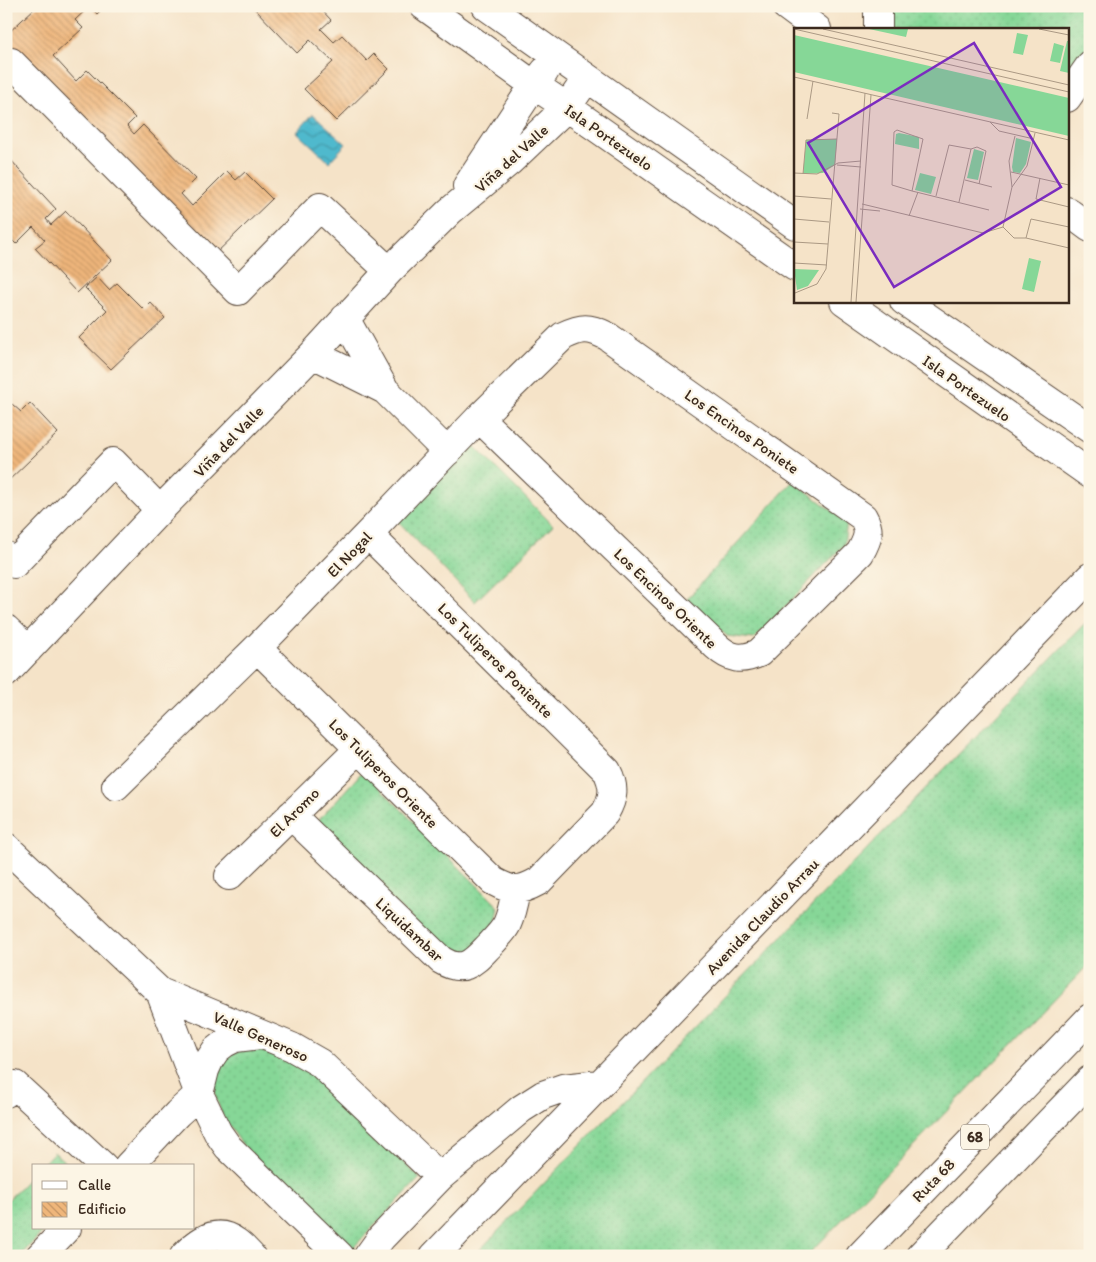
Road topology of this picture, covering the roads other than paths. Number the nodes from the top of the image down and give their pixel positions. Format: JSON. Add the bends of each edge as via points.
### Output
{"nodes":[{"id":1,"x":424,"y":6,"type":"edge"},
{"id":2,"x":486,"y":6,"type":"edge"},
{"id":3,"x":786,"y":6,"type":"edge"},
{"id":4,"x":878,"y":6,"type":"edge"},
{"id":5,"x":815,"y":28,"type":"edge"},
{"id":6,"x":878,"y":28,"type":"edge"},
{"id":7,"x":557,"y":57,"type":"junction"},
{"id":8,"x":11,"y":62,"type":"dead end"},
{"id":9,"x":1090,"y":65,"type":"edge"},
{"id":10,"x":587,"y":78,"type":"junction"},
{"id":11,"x":534,"y":85,"type":"junction"},
{"id":12,"x":1068,"y":97,"type":"edge"},
{"id":13,"x":567,"y":107,"type":"junction"},
{"id":14,"x":450,"y":210,"type":"junction"},
{"id":15,"x":790,"y":211,"type":"edge"},
{"id":16,"x":1068,"y":212,"type":"edge"},
{"id":17,"x":1090,"y":228,"type":"edge"},
{"id":18,"x":794,"y":266,"type":"edge"},
{"id":19,"x":390,"y":270,"type":"junction"},
{"id":20,"x":845,"y":302,"type":"edge"},
{"id":21,"x":905,"y":302,"type":"edge"},
{"id":22,"x":346,"y":318,"type":"junction"},
{"id":23,"x":585,"y":329,"type":"joint"},
{"id":24,"x":313,"y":354,"type":"junction"},
{"id":25,"x":386,"y":390,"type":"junction"},
{"id":26,"x":479,"y":418,"type":"junction"},
{"id":27,"x":1090,"y":429,"type":"edge"},
{"id":28,"x":447,"y":452,"type":"junction"},
{"id":29,"x":1090,"y":474,"type":"edge"},
{"id":30,"x":160,"y":510,"type":"junction"},
{"id":31,"x":368,"y":534,"type":"junction"},
{"id":32,"x":860,"y":553,"type":"joint"},
{"id":33,"x":6,"y":556,"type":"edge"},
{"id":34,"x":1090,"y":577,"type":"edge"},
{"id":35,"x":6,"y":629,"type":"edge"},
{"id":36,"x":257,"y":648,"type":"junction"},
{"id":37,"x":28,"y":650,"type":"junction"},
{"id":38,"x":6,"y":673,"type":"edge"},
{"id":39,"x":359,"y":749,"type":"junction"},
{"id":40,"x":116,"y":786,"type":"dead end"},
{"id":41,"x":291,"y":815,"type":"junction"},
{"id":42,"x":6,"y":847,"type":"edge"},
{"id":43,"x":229,"y":876,"type":"dead end"},
{"id":44,"x":516,"y":890,"type":"junction"},
{"id":45,"x":160,"y":992,"type":"junction"},
{"id":46,"x":1090,"y":1018,"type":"edge"},
{"id":47,"x":261,"y":1035,"type":"junction"},
{"id":48,"x":1090,"y":1080,"type":"edge"},
{"id":49,"x":600,"y":1084,"type":"junction"},
{"id":50,"x":6,"y":1093,"type":"edge"},
{"id":51,"x":200,"y":1094,"type":"junction"},
{"id":52,"x":101,"y":1164,"type":"edge"},
{"id":53,"x":130,"y":1164,"type":"edge"},
{"id":54,"x":440,"y":1177,"type":"junction"},
{"id":55,"x":65,"y":1230,"type":"edge"},
{"id":56,"x":40,"y":1256,"type":"edge"},
{"id":57,"x":184,"y":1256,"type":"edge"},
{"id":58,"x":251,"y":1256,"type":"edge"},
{"id":59,"x":340,"y":1256,"type":"edge"},
{"id":60,"x":368,"y":1256,"type":"edge"},
{"id":61,"x":434,"y":1256,"type":"edge"},
{"id":62,"x":860,"y":1256,"type":"edge"},
{"id":63,"x":920,"y":1256,"type":"edge"}],
"edges":[{"from":1,"to":11,"type":"main road","name":"Isla Portezuelo"},
{"from":2,"to":7,"type":"main road"},
{"from":3,"to":5,"type":"main road"},
{"from":4,"to":6,"type":"main road"},
{"from":7,"to":10,"type":"main road"},
{"from":7,"to":11,"type":"main road","name":"Viña del Valle"},
{"from":8,"to":19,"type":"main road","via":[[238,291],[320,207]]},
{"from":9,"to":12,"type":"main road"},
{"from":10,"to":13,"type":"main road","name":"Viña del Valle"},
{"from":10,"to":15,"type":"main road"},
{"from":11,"to":13,"type":"main road","name":"Isla Portezuelo"},
{"from":11,"to":14,"type":"main road","name":"Viña del Valle"},
{"from":13,"to":14,"type":"main road","name":"Viña del Valle","via":[[509,162]]},
{"from":13,"to":18,"type":"main road","name":"Isla Portezuelo"},
{"from":14,"to":19,"type":"main road","name":"Viña del Valle"},
{"from":16,"to":17,"type":"main road"},
{"from":19,"to":22,"type":"main road","name":"Viña del Valle"},
{"from":20,"to":29,"type":"main road","name":"Isla Portezuelo"},
{"from":21,"to":27,"type":"main road"},
{"from":22,"to":24,"type":"main road","name":"Viña del Valle"},
{"from":22,"to":25,"type":"main road"},
{"from":23,"to":26,"type":"main road","name":"El Nogal","via":[[563,336]]},
{"from":23,"to":32,"type":"main road","name":"Los Encinos Poniete","via":[[607,336],[863,517],[868,525],[868,534]]},
{"from":24,"to":25,"type":"main road"},
{"from":24,"to":30,"type":"main road","name":"Viña del Valle"},
{"from":25,"to":28,"type":"main road"},
{"from":26,"to":28,"type":"main road","name":"El Nogal"},
{"from":26,"to":32,"type":"main road","name":"Los Encinos Oriente","via":[[723,653],[732,657],[750,657],[759,653]]},
{"from":28,"to":31,"type":"main road","name":"El Nogal"},
{"from":30,"to":33,"type":"main road","via":[[113,462],[14,564]]},
{"from":30,"to":37,"type":"main road","name":"Viña del Valle"},
{"from":31,"to":36,"type":"main road","name":"El Nogal"},
{"from":31,"to":44,"type":"main road","name":"Los Tuliperos Poniente","via":[[607,771],[612,781],[613,792],[605,813],[539,881]]},
{"from":34,"to":49,"type":"main road","name":"Avenida Claudio Arrau"},
{"from":35,"to":37,"type":"main road"},
{"from":36,"to":39,"type":"main road","name":"Los Tuliperos Oriente"},
{"from":36,"to":40,"type":"main road","name":"El Nogal"},
{"from":37,"to":38,"type":"main road","name":"Viña del Valle"},
{"from":39,"to":41,"type":"main road","name":"El Aromo"},
{"from":39,"to":44,"type":"main road","name":"Los Tuliperos Oriente","via":[[494,881]]},
{"from":41,"to":43,"type":"main road","name":"El Aromo"},
{"from":41,"to":44,"type":"main road","name":"Liquidambar","via":[[449,965],[457,967],[473,963],[502,932]]},
{"from":42,"to":45,"type":"main road","name":"Valle Generoso"},
{"from":45,"to":47,"type":"main road","name":"Valle Generoso"},
{"from":45,"to":51,"type":"main road","name":"Valle Generoso"},
{"from":46,"to":62,"type":"main road","name":"Ruta 68","number":"68"},
{"from":47,"to":51,"type":"main road","via":[[235,1038],[216,1050],[205,1070]]},
{"from":47,"to":54,"type":"main road","name":"Valle Generoso","via":[[320,1063]]},
{"from":48,"to":63,"type":"main road"},
{"from":49,"to":54,"type":"main road","via":[[563,1088],[543,1095],[521,1109]]},
{"from":49,"to":61,"type":"main road","name":"Avenida Claudio Arrau"},
{"from":50,"to":52,"type":"main road","via":[[15,1084]]},
{"from":51,"to":53,"type":"main road"},
{"from":51,"to":59,"type":"main road","name":"Valle Generoso","via":[[228,1147]]},
{"from":54,"to":60,"type":"main road","via":[[381,1238]]},
{"from":55,"to":56,"type":"main road"},
{"from":57,"to":58,"type":"main road","via":[[203,1239],[212,1236],[229,1238]]}]}
